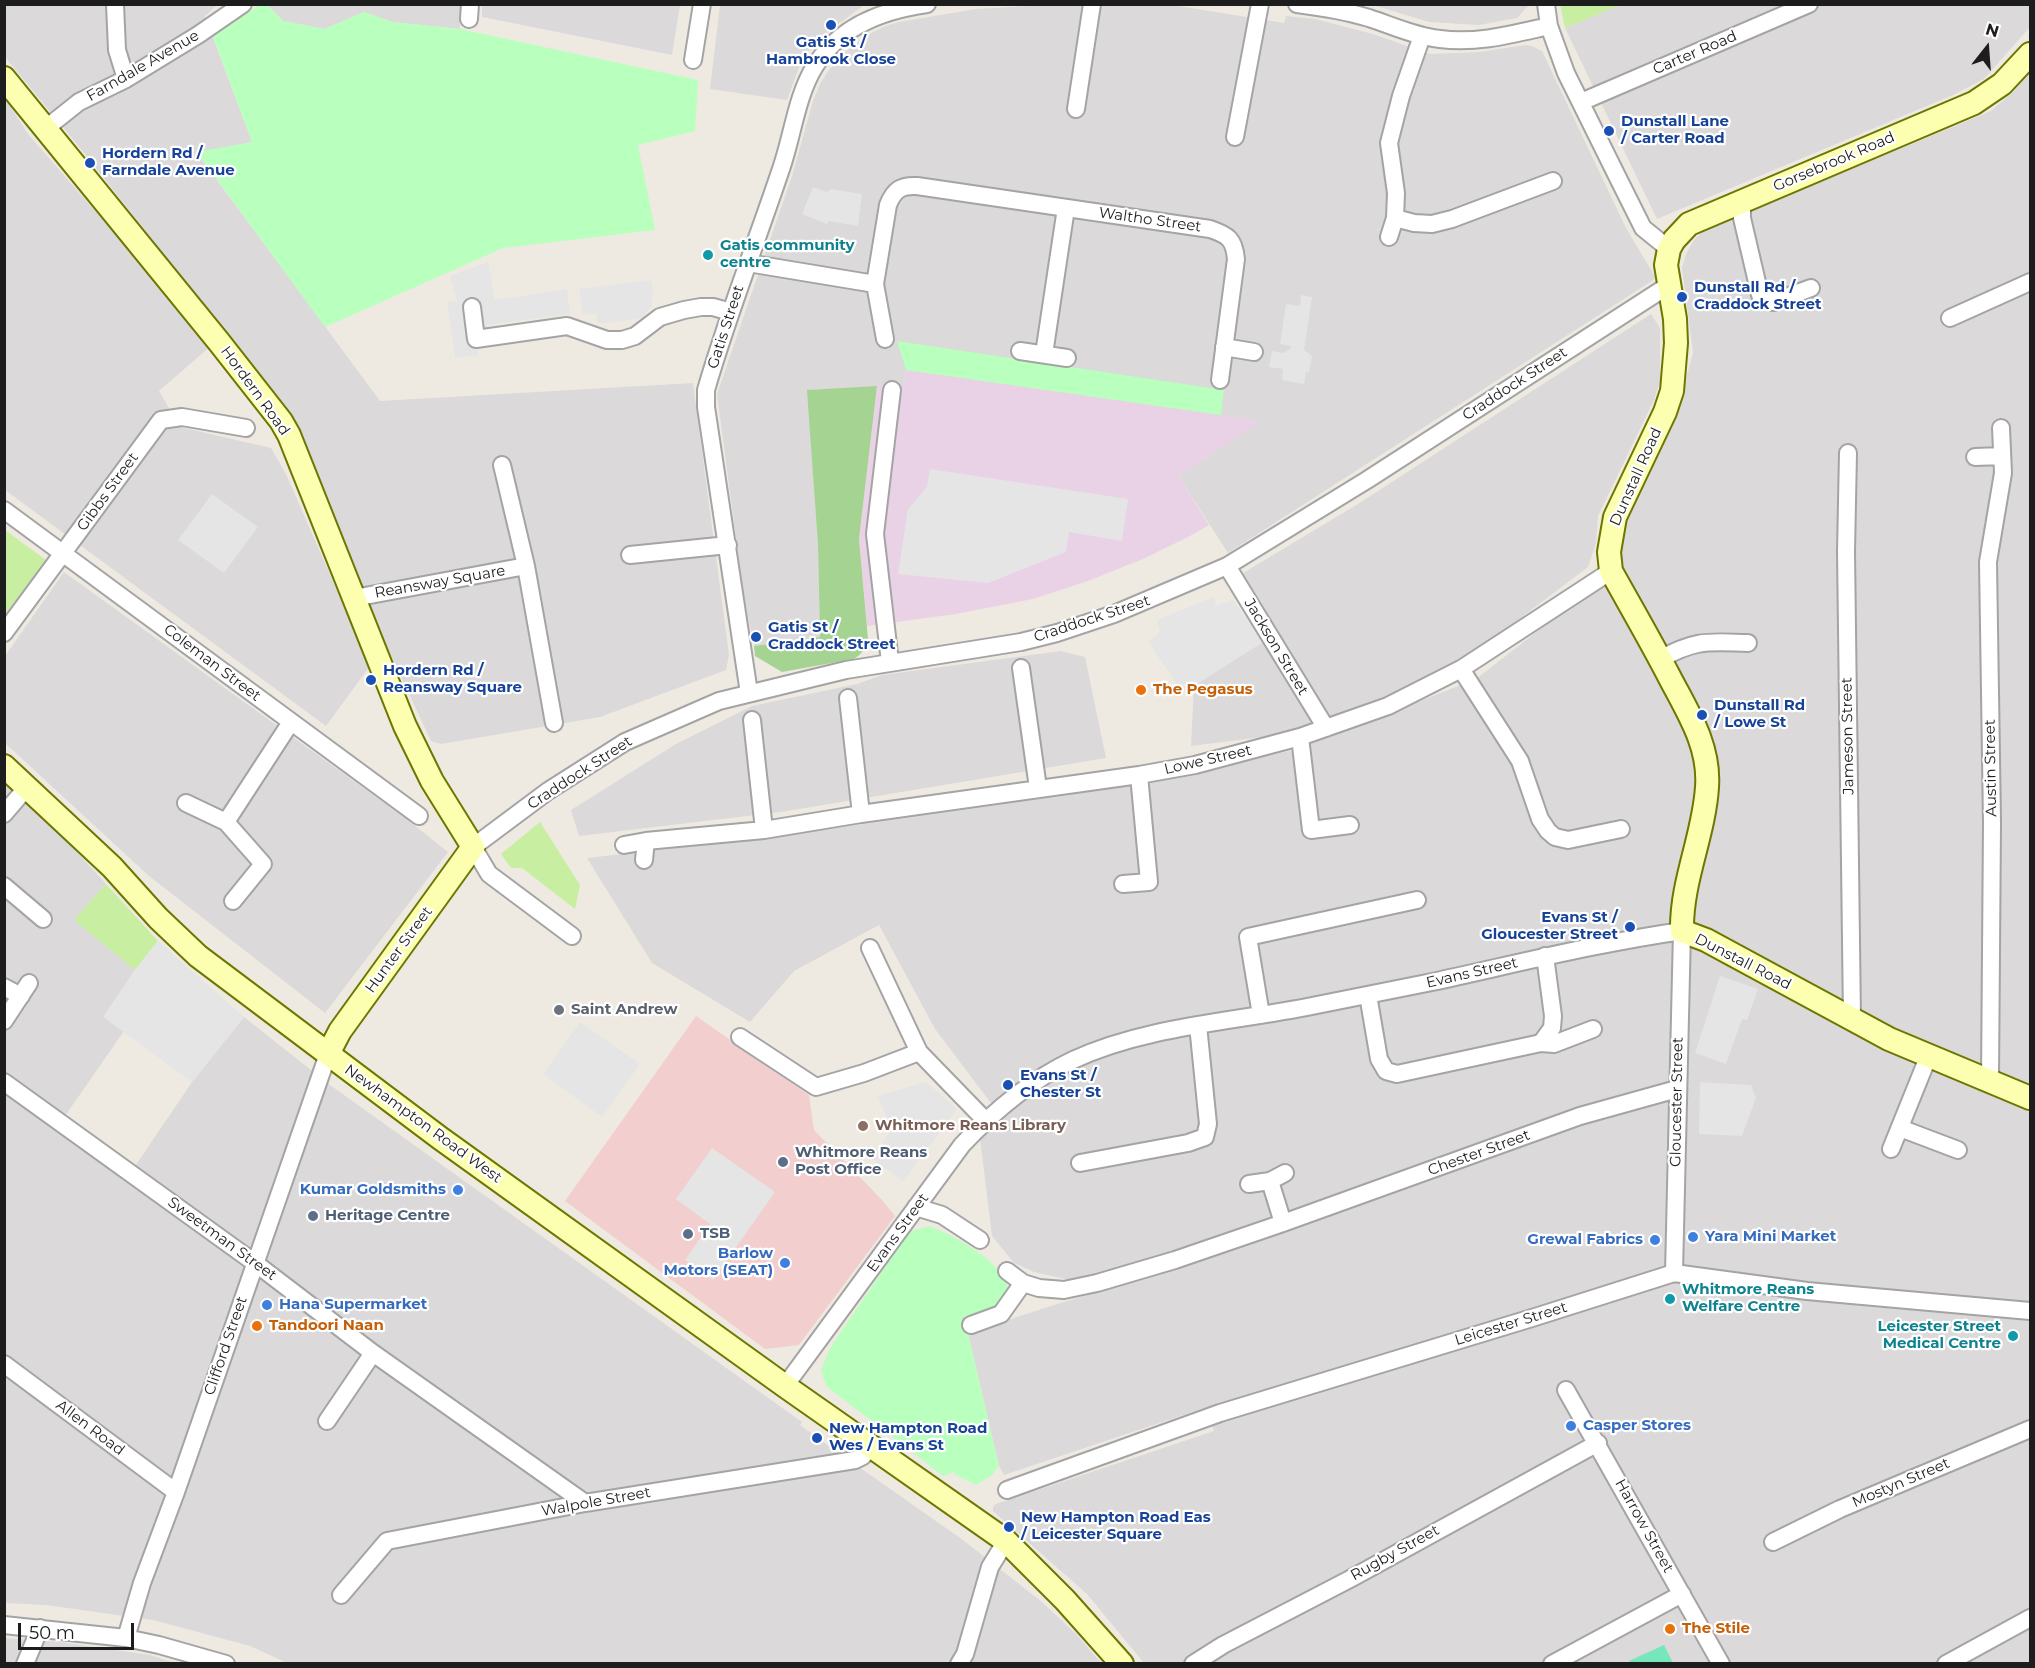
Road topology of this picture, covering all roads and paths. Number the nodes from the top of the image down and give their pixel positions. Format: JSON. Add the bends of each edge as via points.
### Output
{"nodes":[{"id":1,"x":115,"y":4,"type":"edge"},
{"id":2,"x":243,"y":4,"type":"edge"},
{"id":3,"x":702,"y":4,"type":"edge"},
{"id":4,"x":927,"y":4,"type":"edge"},
{"id":5,"x":1092,"y":4,"type":"edge"},
{"id":6,"x":1260,"y":4,"type":"edge"},
{"id":7,"x":1297,"y":4,"type":"edge"},
{"id":8,"x":1546,"y":4,"type":"edge"},
{"id":9,"x":1809,"y":4,"type":"edge"},
{"id":10,"x":883,"y":9,"type":"edge"},
{"id":11,"x":1550,"y":26,"type":"junction"},
{"id":12,"x":1422,"y":36,"type":"junction"},
{"id":13,"x":2031,"y":54,"type":"edge"},
{"id":14,"x":693,"y":60,"type":"dead end"},
{"id":15,"x":4,"y":78,"type":"edge"},
{"id":16,"x":126,"y":79,"type":"junction"},
{"id":17,"x":1581,"y":102,"type":"junction"},
{"id":18,"x":1076,"y":109,"type":"dead end"},
{"id":19,"x":45,"y":129,"type":"junction"},
{"id":20,"x":1235,"y":137,"type":"dead end"},
{"id":21,"x":1553,"y":181,"type":"dead end"},
{"id":22,"x":1742,"y":201,"type":"junction"},
{"id":23,"x":1066,"y":208,"type":"junction"},
{"id":24,"x":1395,"y":218,"type":"junction"},
{"id":25,"x":1389,"y":237,"type":"dead end"},
{"id":26,"x":1669,"y":249,"type":"junction"},
{"id":27,"x":748,"y":263,"type":"junction"},
{"id":28,"x":2031,"y":282,"type":"edge"},
{"id":29,"x":875,"y":284,"type":"junction"},
{"id":30,"x":1670,"y":285,"type":"junction"},
{"id":31,"x":1811,"y":288,"type":"dead end"},
{"id":32,"x":472,"y":306,"type":"dead end"},
{"id":33,"x":731,"y":312,"type":"junction"},
{"id":34,"x":1950,"y":318,"type":"dead end"},
{"id":35,"x":885,"y":339,"type":"dead end"},
{"id":36,"x":1224,"y":347,"type":"junction"},
{"id":37,"x":1020,"y":351,"type":"dead end"},
{"id":38,"x":1254,"y":352,"type":"dead end"},
{"id":39,"x":1044,"y":354,"type":"junction"},
{"id":40,"x":1067,"y":358,"type":"dead end"},
{"id":41,"x":1220,"y":380,"type":"dead end"},
{"id":42,"x":892,"y":390,"type":"dead end"},
{"id":43,"x":246,"y":428,"type":"dead end"},
{"id":44,"x":2001,"y":428,"type":"dead end"},
{"id":45,"x":1848,"y":453,"type":"dead end"},
{"id":46,"x":2002,"y":456,"type":"junction"},
{"id":47,"x":1975,"y":457,"type":"dead end"},
{"id":48,"x":502,"y":465,"type":"dead end"},
{"id":49,"x":4,"y":510,"type":"edge"},
{"id":50,"x":728,"y":545,"type":"junction"},
{"id":51,"x":64,"y":553,"type":"junction"},
{"id":52,"x":630,"y":555,"type":"dead end"},
{"id":53,"x":526,"y":566,"type":"junction"},
{"id":54,"x":1227,"y":566,"type":"junction"},
{"id":55,"x":1611,"y":571,"type":"junction"},
{"id":56,"x":354,"y":598,"type":"junction"},
{"id":57,"x":4,"y":633,"type":"edge"},
{"id":58,"x":1748,"y":644,"type":"dead end"},
{"id":59,"x":1660,"y":659,"type":"junction"},
{"id":60,"x":890,"y":662,"type":"junction"},
{"id":61,"x":1021,"y":668,"type":"dead end"},
{"id":62,"x":1461,"y":669,"type":"junction"},
{"id":63,"x":749,"y":693,"type":"junction"},
{"id":64,"x":848,"y":698,"type":"dead end"},
{"id":65,"x":752,"y":720,"type":"dead end"},
{"id":66,"x":291,"y":722,"type":"junction"},
{"id":67,"x":554,"y":723,"type":"dead end"},
{"id":68,"x":1326,"y":728,"type":"junction"},
{"id":69,"x":1300,"y":737,"type":"junction"},
{"id":70,"x":4,"y":766,"type":"edge"},
{"id":71,"x":1139,"y":775,"type":"junction"},
{"id":72,"x":28,"y":786,"type":"junction"},
{"id":73,"x":1038,"y":789,"type":"junction"},
{"id":74,"x":186,"y":803,"type":"dead end"},
{"id":75,"x":4,"y":814,"type":"edge"},
{"id":76,"x":861,"y":814,"type":"junction"},
{"id":77,"x":419,"y":816,"type":"dead end"},
{"id":78,"x":226,"y":822,"type":"junction"},
{"id":79,"x":1350,"y":825,"type":"dead end"},
{"id":80,"x":1621,"y":829,"type":"dead end"},
{"id":81,"x":764,"y":830,"type":"junction"},
{"id":82,"x":646,"y":841,"type":"junction"},
{"id":83,"x":624,"y":845,"type":"dead end"},
{"id":84,"x":474,"y":847,"type":"junction"},
{"id":85,"x":644,"y":860,"type":"dead end"},
{"id":86,"x":1123,"y":885,"type":"dead end"},
{"id":87,"x":4,"y":886,"type":"edge"},
{"id":88,"x":1417,"y":900,"type":"dead end"},
{"id":89,"x":233,"y":901,"type":"dead end"},
{"id":90,"x":43,"y":919,"type":"dead end"},
{"id":91,"x":1682,"y":931,"type":"junction"},
{"id":92,"x":572,"y":936,"type":"dead end"},
{"id":93,"x":870,"y":948,"type":"dead end"},
{"id":94,"x":1545,"y":956,"type":"junction"},
{"id":95,"x":4,"y":987,"type":"edge"},
{"id":96,"x":1368,"y":995,"type":"junction"},
{"id":97,"x":1261,"y":1015,"type":"junction"},
{"id":98,"x":1852,"y":1019,"type":"junction"},
{"id":99,"x":4,"y":1021,"type":"edge"},
{"id":100,"x":1198,"y":1025,"type":"junction"},
{"id":101,"x":1593,"y":1029,"type":"dead end"},
{"id":102,"x":740,"y":1037,"type":"dead end"},
{"id":103,"x":1541,"y":1043,"type":"junction"},
{"id":104,"x":919,"y":1052,"type":"junction"},
{"id":105,"x":328,"y":1054,"type":"junction"},
{"id":106,"x":1929,"y":1055,"type":"junction"},
{"id":107,"x":1990,"y":1080,"type":"junction"},
{"id":108,"x":4,"y":1082,"type":"edge"},
{"id":109,"x":1677,"y":1089,"type":"junction"},
{"id":110,"x":2031,"y":1098,"type":"edge"},
{"id":111,"x":985,"y":1120,"type":"junction"},
{"id":112,"x":1900,"y":1128,"type":"junction"},
{"id":113,"x":1891,"y":1149,"type":"dead end"},
{"id":114,"x":1958,"y":1150,"type":"dead end"},
{"id":115,"x":1080,"y":1163,"type":"dead end"},
{"id":116,"x":1249,"y":1184,"type":"dead end"},
{"id":117,"x":916,"y":1208,"type":"junction"},
{"id":118,"x":1282,"y":1223,"type":"junction"},
{"id":119,"x":980,"y":1239,"type":"dead end"},
{"id":120,"x":255,"y":1263,"type":"junction"},
{"id":121,"x":1007,"y":1271,"type":"dead end"},
{"id":122,"x":1674,"y":1273,"type":"junction"},
{"id":123,"x":1023,"y":1283,"type":"junction"},
{"id":124,"x":2031,"y":1311,"type":"edge"},
{"id":125,"x":971,"y":1325,"type":"dead end"},
{"id":126,"x":373,"y":1353,"type":"junction"},
{"id":127,"x":4,"y":1364,"type":"edge"},
{"id":128,"x":784,"y":1386,"type":"junction"},
{"id":129,"x":1566,"y":1390,"type":"dead end"},
{"id":130,"x":327,"y":1421,"type":"dead end"},
{"id":131,"x":2031,"y":1429,"type":"edge"},
{"id":132,"x":1598,"y":1443,"type":"junction"},
{"id":133,"x":870,"y":1446,"type":"junction"},
{"id":134,"x":1007,"y":1490,"type":"dead end"},
{"id":135,"x":176,"y":1492,"type":"junction"},
{"id":136,"x":585,"y":1503,"type":"junction"},
{"id":137,"x":1006,"y":1542,"type":"junction"},
{"id":138,"x":1773,"y":1542,"type":"dead end"},
{"id":139,"x":1682,"y":1594,"type":"junction"},
{"id":140,"x":341,"y":1595,"type":"dead end"},
{"id":141,"x":2031,"y":1618,"type":"edge"},
{"id":142,"x":4,"y":1625,"type":"edge"},
{"id":143,"x":40,"y":1628,"type":"junction"},
{"id":144,"x":126,"y":1638,"type":"junction"},
{"id":145,"x":25,"y":1664,"type":"edge"},
{"id":146,"x":225,"y":1664,"type":"edge"},
{"id":147,"x":959,"y":1664,"type":"edge"},
{"id":148,"x":1122,"y":1664,"type":"edge"},
{"id":149,"x":1193,"y":1664,"type":"edge"},
{"id":150,"x":1552,"y":1664,"type":"edge"},
{"id":151,"x":1721,"y":1664,"type":"edge"},
{"id":152,"x":1946,"y":1664,"type":"edge"}],
"edges":[{"from":1,"to":16,"type":"street","via":[[117,50]]},
{"from":2,"to":16,"type":"street","name":"Farndale Avenue"},
{"from":3,"to":14,"type":"street"},
{"from":4,"to":10,"type":"street","name":"Gatis Street"},
{"from":5,"to":18,"type":"street"},
{"from":6,"to":20,"type":"street"},
{"from":7,"to":12,"type":"street","via":[[1348,13]]},
{"from":8,"to":11,"type":"street"},
{"from":9,"to":17,"type":"street","name":"Carter Road"},
{"from":10,"to":27,"type":"street","name":"Gatis Street","via":[[839,38],[815,65]]},
{"from":11,"to":12,"type":"street","via":[[1482,40]]},
{"from":11,"to":17,"type":"street"},
{"from":12,"to":24,"type":"street","via":[[1389,143]]},
{"from":13,"to":22,"type":"street","name":"Gorsebrook Road","via":[[2002,84],[1974,103]]},
{"from":15,"to":19,"type":"street","name":"Hordern Road"},
{"from":16,"to":19,"type":"street","name":"Farndale Avenue","via":[[79,102]]},
{"from":17,"to":26,"type":"street","via":[[1643,228]]},
{"from":19,"to":56,"type":"street","name":"Hordern Road","via":[[280,421]]},
{"from":21,"to":24,"type":"street","via":[[1432,224]]},
{"from":22,"to":26,"type":"street","name":"Gorsebrook Road","via":[[1689,224]]},
{"from":22,"to":31,"type":"street","via":[[1742,218],[1760,295],[1773,302]]},
{"from":23,"to":29,"type":"street","name":"Waltho Street","via":[[908,185],[891,196],[888,205]]},
{"from":23,"to":36,"type":"street","name":"Waltho Street","via":[[1210,229],[1231,240],[1236,259]]},
{"from":23,"to":39,"type":"street"},
{"from":24,"to":25,"type":"street"},
{"from":26,"to":30,"type":"street","via":[[1666,265]]},
{"from":27,"to":29,"type":"street"},
{"from":27,"to":33,"type":"street","name":"Gatis Street"},
{"from":28,"to":34,"type":"street"},
{"from":29,"to":35,"type":"street","name":"Waltho Street"},
{"from":30,"to":54,"type":"street","name":"Craddock Street"},
{"from":30,"to":55,"type":"street","name":"Dunstall Road","via":[[1676,343],[1672,391],[1615,517],[1609,552]]},
{"from":32,"to":33,"type":"street","via":[[476,339],[567,326],[608,340],[622,340],[635,336],[660,317],[684,310],[713,307]]},
{"from":33,"to":50,"type":"street","name":"Gatis Street","via":[[705,398]]},
{"from":36,"to":38,"type":"street"},
{"from":36,"to":41,"type":"street","name":"Waltho Street"},
{"from":37,"to":39,"type":"street"},
{"from":39,"to":40,"type":"street"},
{"from":42,"to":60,"type":"street","via":[[875,534]]},
{"from":43,"to":51,"type":"street","name":"Gibbs Street","via":[[182,417],[161,420]]},
{"from":44,"to":46,"type":"street","name":"Austin Street"},
{"from":45,"to":98,"type":"street","name":"Jameson Street"},
{"from":46,"to":47,"type":"street"},
{"from":46,"to":107,"type":"street","name":"Austin Street","via":[[2003,473],[1988,562]]},
{"from":48,"to":53,"type":"street","name":"Reansway Square"},
{"from":49,"to":51,"type":"street","name":"Coleman Street"},
{"from":50,"to":52,"type":"street"},
{"from":50,"to":63,"type":"street","name":"Gatis Street"},
{"from":51,"to":57,"type":"street","name":"Gibbs Street"},
{"from":51,"to":66,"type":"street","name":"Coleman Street"},
{"from":53,"to":56,"type":"street","name":"Reansway Square"},
{"from":53,"to":67,"type":"street","name":"Reansway Square"},
{"from":54,"to":60,"type":"street","name":"Craddock Street","via":[[1114,614],[1057,633]]},
{"from":54,"to":68,"type":"street","name":"Jackson Street"},
{"from":55,"to":59,"type":"street","name":"Dunstall Road"},
{"from":55,"to":62,"type":"street","name":"Lowe Street"},
{"from":56,"to":84,"type":"street","name":"Hordern Road","via":[[418,756]]},
{"from":58,"to":59,"type":"street","via":[[1702,641]]},
{"from":59,"to":91,"type":"street","name":"Dunstall Road","via":[[1694,724],[1707,772],[1704,807],[1683,902]]},
{"from":60,"to":63,"type":"street","name":"Craddock Street"},
{"from":61,"to":73,"type":"street"},
{"from":62,"to":68,"type":"street","name":"Lowe Street","via":[[1388,706]]},
{"from":62,"to":80,"type":"street","via":[[1520,761],[1548,831],[1568,840]]},
{"from":63,"to":84,"type":"street","name":"Craddock Street","via":[[719,701],[625,742],[548,791]]},
{"from":64,"to":76,"type":"street"},
{"from":65,"to":81,"type":"street"},
{"from":66,"to":77,"type":"street","name":"Coleman Street"},
{"from":66,"to":78,"type":"street"},
{"from":68,"to":69,"type":"street","name":"Lowe Street"},
{"from":69,"to":71,"type":"street","name":"Lowe Street","via":[[1196,765]]},
{"from":69,"to":79,"type":"street","via":[[1311,830]]},
{"from":70,"to":72,"type":"street","name":"Newhampton Road West"},
{"from":71,"to":73,"type":"street","name":"Lowe Street"},
{"from":71,"to":86,"type":"street","via":[[1149,882]]},
{"from":72,"to":75,"type":"street"},
{"from":72,"to":105,"type":"street","name":"Newhampton Road West","via":[[198,956]]},
{"from":73,"to":76,"type":"street","name":"Lowe Street"},
{"from":74,"to":78,"type":"street"},
{"from":76,"to":81,"type":"street","name":"Lowe Street"},
{"from":78,"to":89,"type":"street","via":[[263,864]]},
{"from":81,"to":82,"type":"street","name":"Lowe Street"},
{"from":82,"to":83,"type":"street","name":"Lowe Street"},
{"from":82,"to":85,"type":"street"},
{"from":84,"to":92,"type":"street","via":[[489,873]]},
{"from":84,"to":105,"type":"street","name":"Hunter Street","via":[[340,1031]]},
{"from":87,"to":90,"type":"street"},
{"from":88,"to":97,"type":"street","via":[[1248,937]]},
{"from":91,"to":94,"type":"street","name":"Evans Street"},
{"from":91,"to":98,"type":"street","name":"Dunstall Road"},
{"from":91,"to":109,"type":"street","name":"Gloucester Street"},
{"from":93,"to":104,"type":"street"},
{"from":94,"to":96,"type":"street","name":"Evans Street"},
{"from":94,"to":103,"type":"street","via":[[1553,1016],[1552,1028]]},
{"from":95,"to":99,"type":"street","via":[[25,989]]},
{"from":96,"to":97,"type":"street","name":"Evans Street"},
{"from":96,"to":103,"type":"street","via":[[1379,1059],[1386,1071],[1396,1074]]},
{"from":97,"to":100,"type":"street","name":"Evans Street"},
{"from":98,"to":106,"type":"street","name":"Dunstall Road"},
{"from":100,"to":111,"type":"street","name":"Evans Street","via":[[1124,1041],[1072,1060],[1027,1087]]},
{"from":100,"to":115,"type":"street","via":[[1208,1124],[1205,1137]]},
{"from":101,"to":103,"type":"street","via":[[1554,1044]]},
{"from":102,"to":104,"type":"street","via":[[816,1087]]},
{"from":104,"to":111,"type":"street"},
{"from":105,"to":120,"type":"street","name":"Clifford Street"},
{"from":105,"to":128,"type":"street","name":"Newhampton Road West"},
{"from":106,"to":107,"type":"street","name":"Dunstall Road"},
{"from":106,"to":112,"type":"street"},
{"from":107,"to":110,"type":"street","name":"Dunstall Road"},
{"from":108,"to":120,"type":"street","name":"Sweetman Street"},
{"from":109,"to":118,"type":"street","name":"Chester Street","via":[[1580,1116]]},
{"from":109,"to":122,"type":"street","name":"Gloucester Street"},
{"from":111,"to":117,"type":"street","name":"Evans Street"},
{"from":112,"to":113,"type":"street"},
{"from":112,"to":114,"type":"street"},
{"from":116,"to":118,"type":"street","via":[[1277,1177]]},
{"from":117,"to":119,"type":"street","via":[[942,1215]]},
{"from":117,"to":128,"type":"street","name":"Evans Street"},
{"from":118,"to":123,"type":"street","name":"Chester Street","via":[[1097,1283],[1064,1290]]},
{"from":120,"to":126,"type":"street","name":"Sweetman Street"},
{"from":120,"to":135,"type":"street","name":"Clifford Street"},
{"from":121,"to":123,"type":"street","name":"Chester Street"},
{"from":122,"to":124,"type":"street","name":"Leicester Street","via":[[1807,1291]]},
{"from":122,"to":134,"type":"street","name":"Leicester Street","via":[[1220,1413]]},
{"from":123,"to":125,"type":"street","via":[[1001,1314]]},
{"from":126,"to":130,"type":"street"},
{"from":126,"to":136,"type":"street","name":"Sweetman Street"},
{"from":127,"to":135,"type":"street","name":"Allen Road"},
{"from":128,"to":133,"type":"street","name":"Newhampton Road West"},
{"from":129,"to":132,"type":"street","name":"Harrow Street"},
{"from":131,"to":138,"type":"street","name":"Mostyn Street","via":[[1840,1509]]},
{"from":132,"to":139,"type":"street","name":"Harrow Street"},
{"from":132,"to":149,"type":"street","name":"Rugby Street"},
{"from":133,"to":136,"type":"street","name":"Walpole Street","via":[[855,1460]]},
{"from":133,"to":137,"type":"street","name":"Newhampton Road West"},
{"from":135,"to":144,"type":"street","name":"Clifford Street","via":[[142,1582]]},
{"from":136,"to":140,"type":"street","name":"Walpole Street","via":[[387,1541]]},
{"from":137,"to":147,"type":"street","via":[[990,1567],[969,1644]]},
{"from":137,"to":148,"type":"street","name":"Newhampton Road West","via":[[1033,1566]]},
{"from":139,"to":150,"type":"street"},
{"from":139,"to":151,"type":"street","name":"Harrow Street"},
{"from":141,"to":152,"type":"street"},
{"from":142,"to":143,"type":"street"},
{"from":143,"to":144,"type":"street"},
{"from":143,"to":145,"type":"street"},
{"from":144,"to":146,"type":"street"}]}
